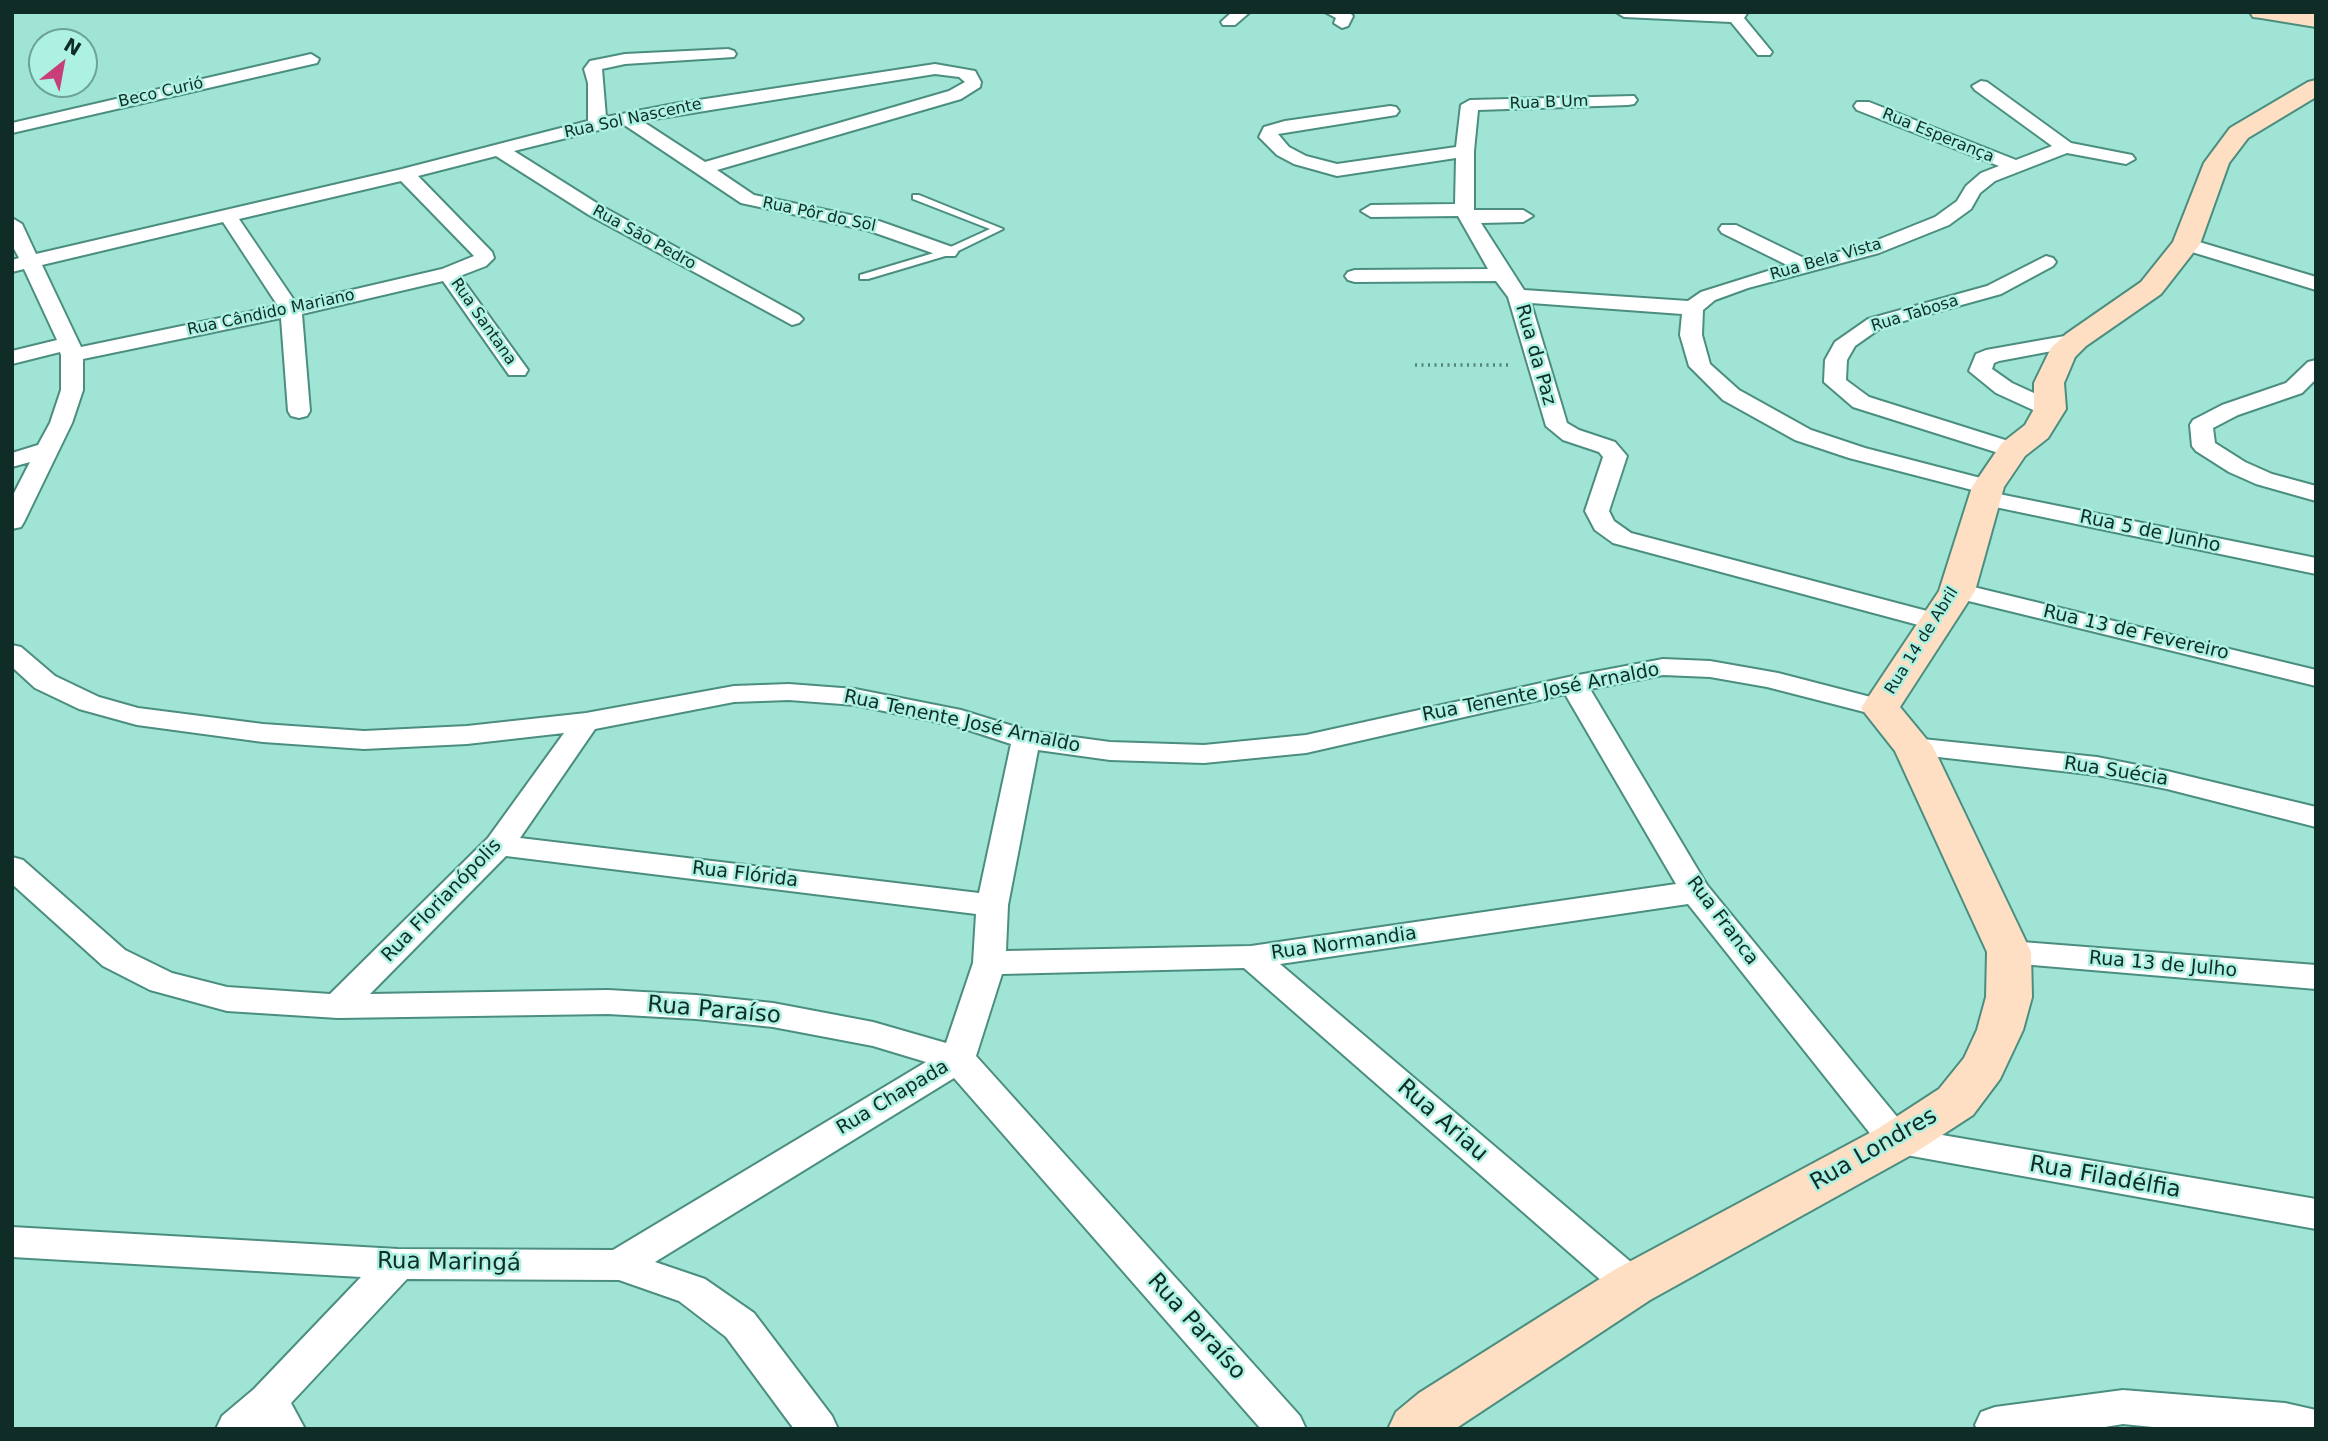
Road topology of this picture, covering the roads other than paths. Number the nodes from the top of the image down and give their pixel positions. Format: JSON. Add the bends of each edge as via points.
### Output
{"nodes":[{"id":1,"x":1624,"y":12,"type":"edge"},
{"id":2,"x":2261,"y":12,"type":"edge"},
{"id":3,"x":1738,"y":15,"type":"edge"},
{"id":4,"x":2316,"y":20,"type":"edge"},
{"id":5,"x":1764,"y":52,"type":"dead end"},
{"id":6,"x":728,"y":54,"type":"dead end"},
{"id":7,"x":311,"y":59,"type":"dead end"},
{"id":8,"x":1981,"y":86,"type":"dead end"},
{"id":9,"x":2316,"y":87,"type":"edge"},
{"id":10,"x":1628,"y":100,"type":"dead end"},
{"id":11,"x":1863,"y":106,"type":"dead end"},
{"id":12,"x":1390,"y":111,"type":"dead end"},
{"id":13,"x":626,"y":118,"type":"junction"},
{"id":14,"x":597,"y":124,"type":"junction"},
{"id":15,"x":12,"y":128,"type":"edge"},
{"id":16,"x":2065,"y":148,"type":"junction"},
{"id":17,"x":500,"y":150,"type":"junction"},
{"id":18,"x":1465,"y":152,"type":"junction"},
{"id":19,"x":2126,"y":159,"type":"dead end"},
{"id":20,"x":2013,"y":165,"type":"junction"},
{"id":21,"x":700,"y":169,"type":"junction"},
{"id":22,"x":405,"y":174,"type":"junction"},
{"id":23,"x":916,"y":197,"type":"dead end"},
{"id":24,"x":1371,"y":211,"type":"dead end"},
{"id":25,"x":1466,"y":214,"type":"junction"},
{"id":26,"x":228,"y":216,"type":"junction"},
{"id":27,"x":1523,"y":216,"type":"dead end"},
{"id":28,"x":12,"y":224,"type":"edge"},
{"id":29,"x":1729,"y":229,"type":"dead end"},
{"id":30,"x":2186,"y":244,"type":"junction"},
{"id":31,"x":948,"y":252,"type":"junction"},
{"id":32,"x":2046,"y":262,"type":"dead end"},
{"id":33,"x":21,"y":264,"type":"edge"},
{"id":34,"x":469,"y":267,"type":"joint"},
{"id":35,"x":1804,"y":267,"type":"junction"},
{"id":36,"x":448,"y":274,"type":"junction"},
{"id":37,"x":1502,"y":275,"type":"junction"},
{"id":38,"x":1355,"y":276,"type":"dead end"},
{"id":39,"x":864,"y":277,"type":"dead end"},
{"id":40,"x":2316,"y":284,"type":"edge"},
{"id":41,"x":1518,"y":296,"type":"junction"},
{"id":42,"x":1693,"y":309,"type":"junction"},
{"id":43,"x":290,"y":310,"type":"junction"},
{"id":44,"x":792,"y":319,"type":"dead end"},
{"id":45,"x":2076,"y":340,"type":"junction"},
{"id":46,"x":71,"y":349,"type":"junction"},
{"id":47,"x":12,"y":358,"type":"edge"},
{"id":48,"x":2316,"y":367,"type":"edge"},
{"id":49,"x":517,"y":370,"type":"dead end"},
{"id":50,"x":2294,"y":388,"type":"junction"},
{"id":51,"x":2316,"y":398,"type":"edge"},
{"id":52,"x":2050,"y":409,"type":"junction"},
{"id":53,"x":299,"y":411,"type":"dead end"},
{"id":54,"x":47,"y":450,"type":"junction"},
{"id":55,"x":2013,"y":450,"type":"junction"},
{"id":56,"x":12,"y":460,"type":"edge"},
{"id":57,"x":1987,"y":493,"type":"junction"},
{"id":58,"x":2316,"y":494,"type":"edge"},
{"id":59,"x":12,"y":522,"type":"edge"},
{"id":60,"x":2316,"y":566,"type":"edge"},
{"id":61,"x":1957,"y":591,"type":"junction"},
{"id":62,"x":1937,"y":622,"type":"junction"},
{"id":63,"x":12,"y":653,"type":"edge"},
{"id":64,"x":2316,"y":678,"type":"edge"},
{"id":65,"x":1573,"y":684,"type":"junction"},
{"id":66,"x":1880,"y":708,"type":"junction"},
{"id":67,"x":586,"y":722,"type":"junction"},
{"id":68,"x":1026,"y":739,"type":"junction"},
{"id":69,"x":1913,"y":747,"type":"junction"},
{"id":70,"x":2316,"y":817,"type":"edge"},
{"id":71,"x":499,"y":845,"type":"junction"},
{"id":72,"x":12,"y":867,"type":"edge"},
{"id":73,"x":1696,"y":892,"type":"junction"},
{"id":74,"x":992,"y":905,"type":"junction"},
{"id":75,"x":2009,"y":952,"type":"junction"},
{"id":76,"x":1251,"y":957,"type":"junction"},
{"id":77,"x":989,"y":963,"type":"junction"},
{"id":78,"x":2316,"y":977,"type":"edge"},
{"id":79,"x":338,"y":1006,"type":"junction"},
{"id":80,"x":958,"y":1059,"type":"junction"},
{"id":81,"x":1896,"y":1141,"type":"junction"},
{"id":82,"x":2316,"y":1214,"type":"edge"},
{"id":83,"x":12,"y":1242,"type":"edge"},
{"id":84,"x":398,"y":1264,"type":"junction"},
{"id":85,"x":619,"y":1265,"type":"junction"},
{"id":86,"x":1632,"y":1285,"type":"junction"},
{"id":87,"x":277,"y":1415,"type":"edge"},
{"id":88,"x":1996,"y":1425,"type":"dead end"},
{"id":89,"x":2316,"y":1428,"type":"edge"},
{"id":90,"x":236,"y":1429,"type":"edge"},
{"id":91,"x":818,"y":1429,"type":"edge"},
{"id":92,"x":1286,"y":1429,"type":"edge"},
{"id":93,"x":1416,"y":1429,"type":"edge"}],
"edges":[{"from":1,"to":3,"type":"street"},
{"from":2,"to":4,"type":"street"},
{"from":3,"to":5,"type":"street"},
{"from":6,"to":14,"type":"street","via":[[625,59],[596,65],[592,69]]},
{"from":7,"to":15,"type":"street","name":"Beco Curió"},
{"from":8,"to":16,"type":"street","name":"Rua Bela Vista"},
{"from":9,"to":30,"type":"street","via":[[2239,133],[2217,163]]},
{"from":10,"to":18,"type":"street","name":"Rua B Um","via":[[1470,105]]},
{"from":11,"to":20,"type":"street","name":"Rua Esperança"},
{"from":12,"to":18,"type":"street","via":[[1298,124],[1273,130],[1268,137],[1283,151],[1327,169]]},
{"from":13,"to":14,"type":"street","name":"Rua Sol Nascente"},
{"from":13,"to":21,"type":"street","name":"Rua Pôr do Sol"},
{"from":13,"to":21,"type":"street","name":"Rua Sol Nascente","via":[[924,70],[954,70],[974,82],[955,95]]},
{"from":14,"to":17,"type":"street","name":"Rua Sol Nascente"},
{"from":16,"to":19,"type":"street","name":"Rua Bela Vista"},
{"from":16,"to":20,"type":"street","name":"Rua Bela Vista"},
{"from":17,"to":22,"type":"street","name":"Rua Sol Nascente"},
{"from":17,"to":44,"type":"street","name":"Rua São Pedro","via":[[596,211]]},
{"from":18,"to":25,"type":"street"},
{"from":20,"to":35,"type":"street","name":"Rua Bela Vista","via":[[1988,177],[1964,205],[1942,221],[1872,249]]},
{"from":21,"to":31,"type":"street","name":"Rua Pôr do Sol","via":[[748,199],[852,220]]},
{"from":22,"to":26,"type":"street","name":"Rua Sol Nascente"},
{"from":22,"to":34,"type":"street","name":"Rua Santana","via":[[482,252],[484,258]]},
{"from":23,"to":31,"type":"lane","via":[[998,229]]},
{"from":24,"to":25,"type":"street"},
{"from":25,"to":27,"type":"street"},
{"from":25,"to":37,"type":"street","name":"Rua da Paz"},
{"from":26,"to":33,"type":"street","name":"Rua Sol Nascente"},
{"from":26,"to":43,"type":"street"},
{"from":28,"to":33,"type":"street"},
{"from":29,"to":35,"type":"street"},
{"from":30,"to":40,"type":"street"},
{"from":30,"to":45,"type":"street","via":[[2151,288]]},
{"from":31,"to":39,"type":"lane"},
{"from":32,"to":55,"type":"street","name":"Rua Tabosa","via":[[1994,290],[1875,323],[1846,342],[1836,360],[1835,382],[1861,402]]},
{"from":33,"to":46,"type":"street"},
{"from":34,"to":36,"type":"street","name":"Rua Cândido Mariano"},
{"from":35,"to":42,"type":"street","name":"Rua Bela Vista","via":[[1707,296]]},
{"from":36,"to":43,"type":"street","name":"Rua Cândido Mariano"},
{"from":36,"to":49,"type":"street","name":"Rua Santana"},
{"from":37,"to":38,"type":"street"},
{"from":37,"to":41,"type":"street","name":"Rua da Paz"},
{"from":41,"to":42,"type":"street"},
{"from":41,"to":62,"type":"street","name":"Rua da Paz","via":[[1557,426],[1612,450],[1615,456],[1597,511],[1604,525],[1622,538]]},
{"from":42,"to":57,"type":"street","via":[[1691,335],[1700,366],[1731,395],[1803,435]]},
{"from":43,"to":46,"type":"street","name":"Rua Cândido Mariano"},
{"from":43,"to":53,"type":"street"},
{"from":45,"to":52,"type":"street","via":[[2062,354],[2049,383]]},
{"from":45,"to":52,"type":"street","via":[[1984,359],[1980,371]]},
{"from":46,"to":47,"type":"street","name":"Rua Cândido Mariano"},
{"from":46,"to":54,"type":"street","via":[[72,390]]},
{"from":48,"to":50,"type":"street"},
{"from":50,"to":51,"type":"street"},
{"from":50,"to":58,"type":"street","via":[[2201,425],[2204,446],[2264,479]]},
{"from":52,"to":55,"type":"street","name":"Rua 14 de Abril","via":[[2037,431]]},
{"from":54,"to":56,"type":"street"},
{"from":54,"to":59,"type":"street"},
{"from":55,"to":57,"type":"street","name":"Rua 14 de Abril"},
{"from":57,"to":60,"type":"street","name":"Rua 5 de Junho"},
{"from":57,"to":61,"type":"street","name":"Rua 14 de Abril"},
{"from":61,"to":62,"type":"street","name":"Rua 14 de Abril"},
{"from":61,"to":64,"type":"street","name":"Rua 13 de Fevereiro"},
{"from":62,"to":66,"type":"street","name":"Rua 14 de Abril"},
{"from":63,"to":67,"type":"street","name":"Rua Tenente José Arnaldo","via":[[45,682],[89,703],[138,716],[250,731],[364,740]]},
{"from":65,"to":66,"type":"street","name":"Rua Tenente José Arnaldo","via":[[1662,667],[1710,669]]},
{"from":65,"to":68,"type":"street","name":"Rua Tenente José Arnaldo","via":[[1306,744],[1204,754],[1110,751]]},
{"from":65,"to":73,"type":"street","name":"Rua Franca"},
{"from":66,"to":69,"type":"street","name":"Rua Londres"},
{"from":67,"to":68,"type":"street","name":"Rua Tenente José Arnaldo","via":[[734,694],[789,692],[855,697],[961,719]]},
{"from":67,"to":71,"type":"street","name":"Rua Florianópolis"},
{"from":68,"to":74,"type":"street","name":"Rua Chapada"},
{"from":69,"to":70,"type":"street","name":"Rua Suécia","via":[[2097,766]]},
{"from":69,"to":75,"type":"street","name":"Rua Londres"},
{"from":71,"to":74,"type":"street","name":"Rua Flórida"},
{"from":71,"to":79,"type":"street","name":"Rua Florianópolis"},
{"from":72,"to":79,"type":"street","name":"Rua Paraíso","via":[[114,958],[162,982],[228,999]]},
{"from":73,"to":76,"type":"street","name":"Rua Normandia"},
{"from":73,"to":81,"type":"street","name":"Rua Franca"},
{"from":74,"to":77,"type":"street","name":"Rua Chapada"},
{"from":75,"to":78,"type":"street","name":"Rua 13 de Julho"},
{"from":75,"to":81,"type":"street","name":"Rua Londres","via":[[2009,997],[1983,1066],[1956,1102]]},
{"from":76,"to":77,"type":"street","name":"Rua Normandia"},
{"from":76,"to":86,"type":"street","name":"Rua Ariau"},
{"from":77,"to":80,"type":"street","name":"Rua Chapada"},
{"from":79,"to":80,"type":"street","name":"Rua Paraíso","via":[[608,1002],[696,1007],[873,1034]]},
{"from":80,"to":85,"type":"street","name":"Rua Chapada"},
{"from":80,"to":92,"type":"street","name":"Rua Paraíso"},
{"from":81,"to":82,"type":"street","name":"Rua Filadélfia"},
{"from":81,"to":86,"type":"street","name":"Rua Londres"},
{"from":83,"to":84,"type":"street","name":"Rua Maringá"},
{"from":84,"to":85,"type":"street","name":"Rua Maringá"},
{"from":84,"to":87,"type":"street"},
{"from":85,"to":91,"type":"street","name":"Rua Maringá","via":[[692,1290],[740,1325]]},
{"from":86,"to":93,"type":"street","name":"Rua Londres","via":[[1438,1410]]},
{"from":87,"to":90,"type":"street"},
{"from":88,"to":89,"type":"street","via":[[2123,1407],[2285,1421]]}]}
